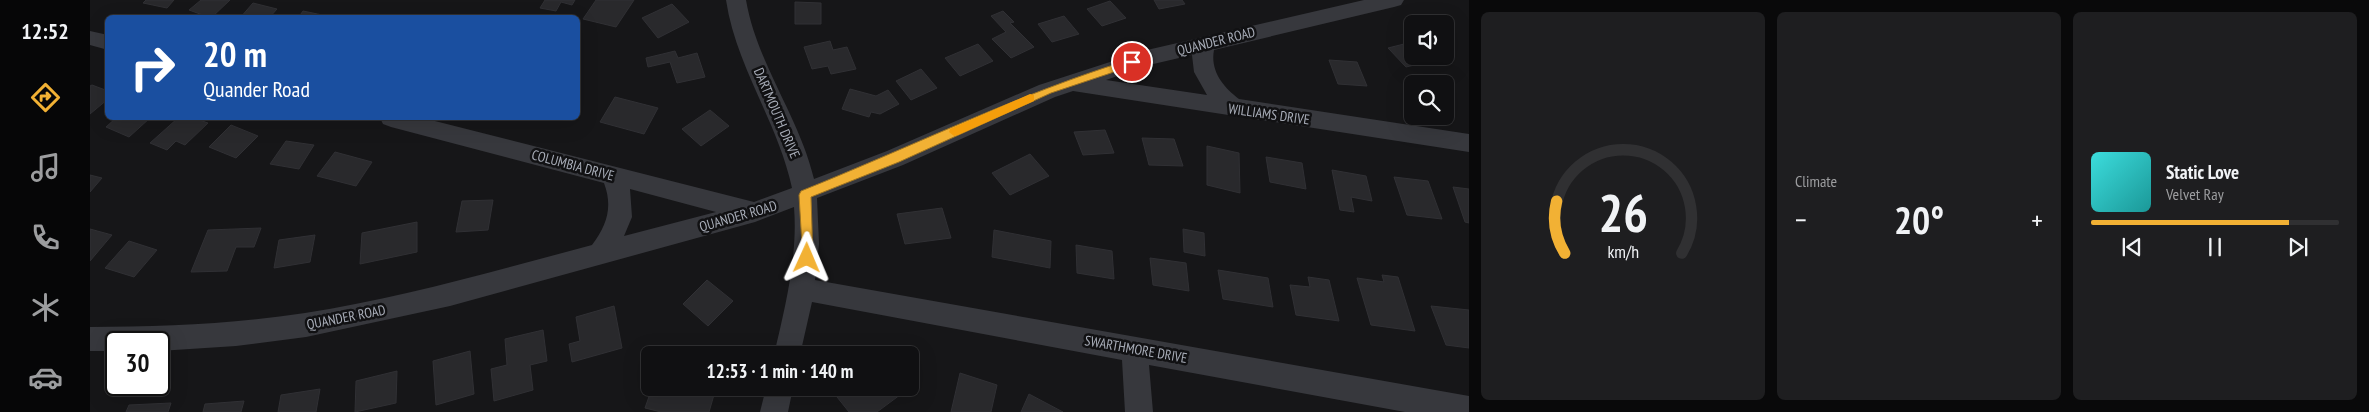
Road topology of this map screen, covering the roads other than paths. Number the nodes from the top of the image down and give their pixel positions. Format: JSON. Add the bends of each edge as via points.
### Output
{"nodes":[{"id":1,"x":736,"y":0,"type":"edge"},
{"id":2,"x":1394,"y":0,"type":"edge"},
{"id":3,"x":90,"y":38,"type":"edge"},
{"id":4,"x":105,"y":42,"type":"edge"},
{"id":5,"x":1205,"y":43,"type":"junction"},
{"id":6,"x":1069,"y":82,"type":"junction"},
{"id":7,"x":1236,"y":109,"type":"junction"},
{"id":8,"x":399,"y":120,"type":"edge"},
{"id":9,"x":1469,"y":143,"type":"edge"},
{"id":10,"x":613,"y":176,"type":"junction"},
{"id":11,"x":805,"y":195,"type":"junction"},
{"id":12,"x":755,"y":212,"type":"junction"},
{"id":13,"x":600,"y":254,"type":"junction"},
{"id":14,"x":802,"y":289,"type":"junction"},
{"id":15,"x":90,"y":339,"type":"edge"},
{"id":16,"x":789,"y":346,"type":"edge"},
{"id":17,"x":1135,"y":349,"type":"junction"},
{"id":18,"x":778,"y":396,"type":"edge"},
{"id":19,"x":1469,"y":410,"type":"edge"},
{"id":20,"x":774,"y":412,"type":"edge"},
{"id":21,"x":1139,"y":412,"type":"edge"}],
"edges":[{"from":1,"to":11,"type":"street","name":"DARTMOUTH DRIVE","via":[[747,44],[795,151]]},
{"from":2,"to":5,"type":"street","name":"QUANDER ROAD"},
{"from":3,"to":4,"type":"street"},
{"from":5,"to":6,"type":"street","name":"QUANDER ROAD"},
{"from":5,"to":7,"type":"street","via":[[1202,60],[1208,80]]},
{"from":6,"to":7,"type":"street","name":"WILLIAMS DRIVE"},
{"from":6,"to":11,"type":"street","name":"QUANDER ROAD"},
{"from":7,"to":9,"type":"street","name":"WILLIAMS DRIVE"},
{"from":8,"to":10,"type":"street","name":"COLUMBIA DRIVE"},
{"from":10,"to":12,"type":"street","name":"COLUMBIA DRIVE"},
{"from":10,"to":13,"type":"street","via":[[621,193],[622,206],[618,225]]},
{"from":11,"to":12,"type":"street","name":"QUANDER ROAD"},
{"from":11,"to":14,"type":"street","name":"DARTMOUTH DRIVE","via":[[807,258]]},
{"from":12,"to":13,"type":"street","name":"QUANDER ROAD"},
{"from":13,"to":15,"type":"street","name":"QUANDER ROAD","via":[[450,294],[306,325],[236,334]]},
{"from":14,"to":16,"type":"street","name":"DARTMOUTH DRIVE"},
{"from":14,"to":17,"type":"street","name":"SWARTHMORE DRIVE"},
{"from":17,"to":19,"type":"street","name":"SWARTHMORE DRIVE"},
{"from":17,"to":21,"type":"street"},
{"from":18,"to":20,"type":"street"}]}
